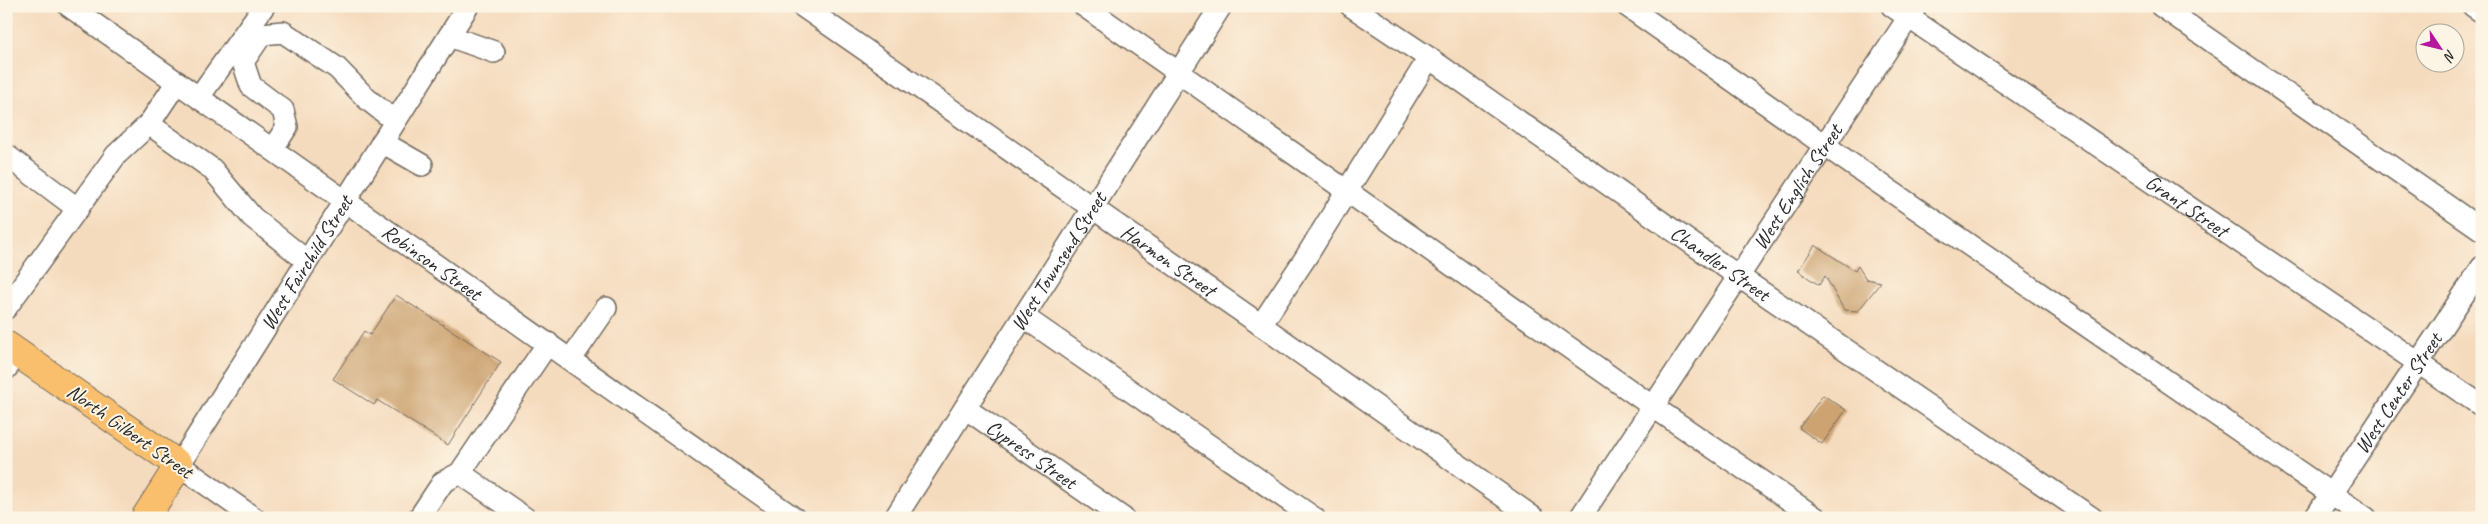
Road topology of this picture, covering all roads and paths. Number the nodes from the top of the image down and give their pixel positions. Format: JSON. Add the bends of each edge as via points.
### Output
{"nodes":[{"id":1,"x":69,"y":6,"type":"edge"},
{"id":2,"x":264,"y":6,"type":"edge"},
{"id":3,"x":468,"y":6,"type":"edge"},
{"id":4,"x":802,"y":6,"type":"edge"},
{"id":5,"x":1084,"y":6,"type":"edge"},
{"id":6,"x":1221,"y":6,"type":"edge"},
{"id":7,"x":1351,"y":6,"type":"edge"},
{"id":8,"x":1627,"y":6,"type":"edge"},
{"id":9,"x":2162,"y":6,"type":"edge"},
{"id":10,"x":2473,"y":6,"type":"edge"},
{"id":11,"x":1905,"y":10,"type":"edge"},
{"id":12,"x":2482,"y":12,"type":"edge"},
{"id":13,"x":449,"y":36,"type":"junction"},
{"id":14,"x":494,"y":52,"type":"dead end"},
{"id":15,"x":1429,"y":58,"type":"junction"},
{"id":16,"x":1180,"y":72,"type":"junction"},
{"id":17,"x":178,"y":82,"type":"junction"},
{"id":18,"x":199,"y":97,"type":"junction"},
{"id":19,"x":395,"y":121,"type":"junction"},
{"id":20,"x":149,"y":124,"type":"junction"},
{"id":21,"x":382,"y":142,"type":"junction"},
{"id":22,"x":1825,"y":145,"type":"junction"},
{"id":23,"x":272,"y":148,"type":"junction"},
{"id":24,"x":6,"y":155,"type":"edge"},
{"id":25,"x":422,"y":165,"type":"dead end"},
{"id":26,"x":1346,"y":192,"type":"junction"},
{"id":27,"x":345,"y":199,"type":"junction"},
{"id":28,"x":78,"y":208,"type":"junction"},
{"id":29,"x":1092,"y":208,"type":"junction"},
{"id":30,"x":2482,"y":230,"type":"edge"},
{"id":31,"x":307,"y":261,"type":"junction"},
{"id":32,"x":2482,"y":268,"type":"edge"},
{"id":33,"x":1738,"y":276,"type":"junction"},
{"id":34,"x":6,"y":308,"type":"edge"},
{"id":35,"x":606,"y":308,"type":"dead end"},
{"id":36,"x":1024,"y":317,"type":"junction"},
{"id":37,"x":1261,"y":324,"type":"junction"},
{"id":38,"x":548,"y":343,"type":"junction"},
{"id":39,"x":10,"y":355,"type":"edge"},
{"id":40,"x":570,"y":359,"type":"junction"},
{"id":41,"x":2419,"y":362,"type":"junction"},
{"id":42,"x":1652,"y":406,"type":"junction"},
{"id":43,"x":2482,"y":406,"type":"edge"},
{"id":44,"x":965,"y":408,"type":"junction"},
{"id":45,"x":179,"y":465,"type":"junction"},
{"id":46,"x":460,"y":473,"type":"junction"},
{"id":47,"x":2331,"y":493,"type":"junction"},
{"id":48,"x":251,"y":517,"type":"edge"},
{"id":49,"x":145,"y":518,"type":"edge"},
{"id":50,"x":419,"y":518,"type":"edge"},
{"id":51,"x":525,"y":518,"type":"edge"},
{"id":52,"x":794,"y":518,"type":"edge"},
{"id":53,"x":895,"y":518,"type":"edge"},
{"id":54,"x":1123,"y":518,"type":"edge"},
{"id":55,"x":1314,"y":518,"type":"edge"},
{"id":56,"x":1534,"y":518,"type":"edge"},
{"id":57,"x":1580,"y":518,"type":"edge"},
{"id":58,"x":1816,"y":518,"type":"edge"},
{"id":59,"x":2092,"y":518,"type":"edge"},
{"id":60,"x":2315,"y":518,"type":"edge"},
{"id":61,"x":2366,"y":518,"type":"edge"}],
"edges":[{"from":1,"to":17,"type":"street","name":"Robinson Street"},
{"from":2,"to":18,"type":"street"},
{"from":3,"to":13,"type":"street","name":"West Fairchild Street"},
{"from":4,"to":29,"type":"street","name":"Harmon Street"},
{"from":5,"to":16,"type":"street"},
{"from":6,"to":16,"type":"street","name":"West Townsend Street"},
{"from":7,"to":15,"type":"street","name":"Chandler Street"},
{"from":8,"to":22,"type":"street"},
{"from":9,"to":30,"type":"street"},
{"from":10,"to":12,"type":"street"},
{"from":11,"to":22,"type":"street","name":"West English Street"},
{"from":11,"to":41,"type":"street","name":"Grant Street"},
{"from":13,"to":14,"type":"street"},
{"from":13,"to":19,"type":"street","name":"West Fairchild Street"},
{"from":15,"to":26,"type":"street"},
{"from":15,"to":33,"type":"street","name":"Chandler Street"},
{"from":16,"to":26,"type":"street"},
{"from":16,"to":29,"type":"street","name":"West Townsend Street"},
{"from":17,"to":18,"type":"street","name":"Robinson Street"},
{"from":17,"to":20,"type":"street"},
{"from":18,"to":23,"type":"street","name":"Robinson Street"},
{"from":19,"to":21,"type":"street","name":"West Fairchild Street"},
{"from":19,"to":23,"type":"street","via":[[367,99],[337,68],[283,32],[262,34],[243,62],[251,86],[283,110],[287,127]]},
{"from":20,"to":28,"type":"street","via":[[116,155]]},
{"from":20,"to":31,"type":"street","via":[[212,169],[252,217]]},
{"from":21,"to":25,"type":"street"},
{"from":21,"to":27,"type":"street","name":"West Fairchild Street"},
{"from":22,"to":33,"type":"street","name":"West English Street"},
{"from":22,"to":47,"type":"street"},
{"from":23,"to":27,"type":"street","name":"Robinson Street"},
{"from":24,"to":28,"type":"street"},
{"from":26,"to":37,"type":"street"},
{"from":26,"to":42,"type":"street"},
{"from":27,"to":31,"type":"street","name":"West Fairchild Street"},
{"from":27,"to":38,"type":"street","name":"Robinson Street"},
{"from":28,"to":34,"type":"street"},
{"from":29,"to":36,"type":"street","name":"West Townsend Street"},
{"from":29,"to":37,"type":"street","name":"Harmon Street"},
{"from":31,"to":45,"type":"street","name":"West Fairchild Street"},
{"from":32,"to":41,"type":"street","name":"West Center Street"},
{"from":33,"to":42,"type":"street","name":"West English Street"},
{"from":33,"to":59,"type":"street","name":"Chandler Street"},
{"from":35,"to":40,"type":"street"},
{"from":36,"to":44,"type":"street","name":"West Townsend Street"},
{"from":36,"to":55,"type":"street"},
{"from":37,"to":56,"type":"street","name":"Harmon Street"},
{"from":38,"to":40,"type":"street","name":"Robinson Street"},
{"from":38,"to":46,"type":"street"},
{"from":39,"to":45,"type":"main road","name":"North Gilbert Street"},
{"from":40,"to":52,"type":"street","name":"Robinson Street"},
{"from":41,"to":43,"type":"street","name":"Grant Street"},
{"from":41,"to":47,"type":"street","name":"West Center Street"},
{"from":42,"to":57,"type":"street","name":"West English Street"},
{"from":42,"to":58,"type":"street"},
{"from":44,"to":53,"type":"street","name":"West Townsend Street"},
{"from":44,"to":54,"type":"street","name":"Cypress Street"},
{"from":45,"to":48,"type":"street","name":"North Gilbert Street"},
{"from":45,"to":49,"type":"main road","name":"West Fairchild Street"},
{"from":46,"to":50,"type":"street","via":[[443,482]]},
{"from":46,"to":51,"type":"street"},
{"from":47,"to":60,"type":"street","name":"West Center Street"},
{"from":47,"to":61,"type":"street"}]}
